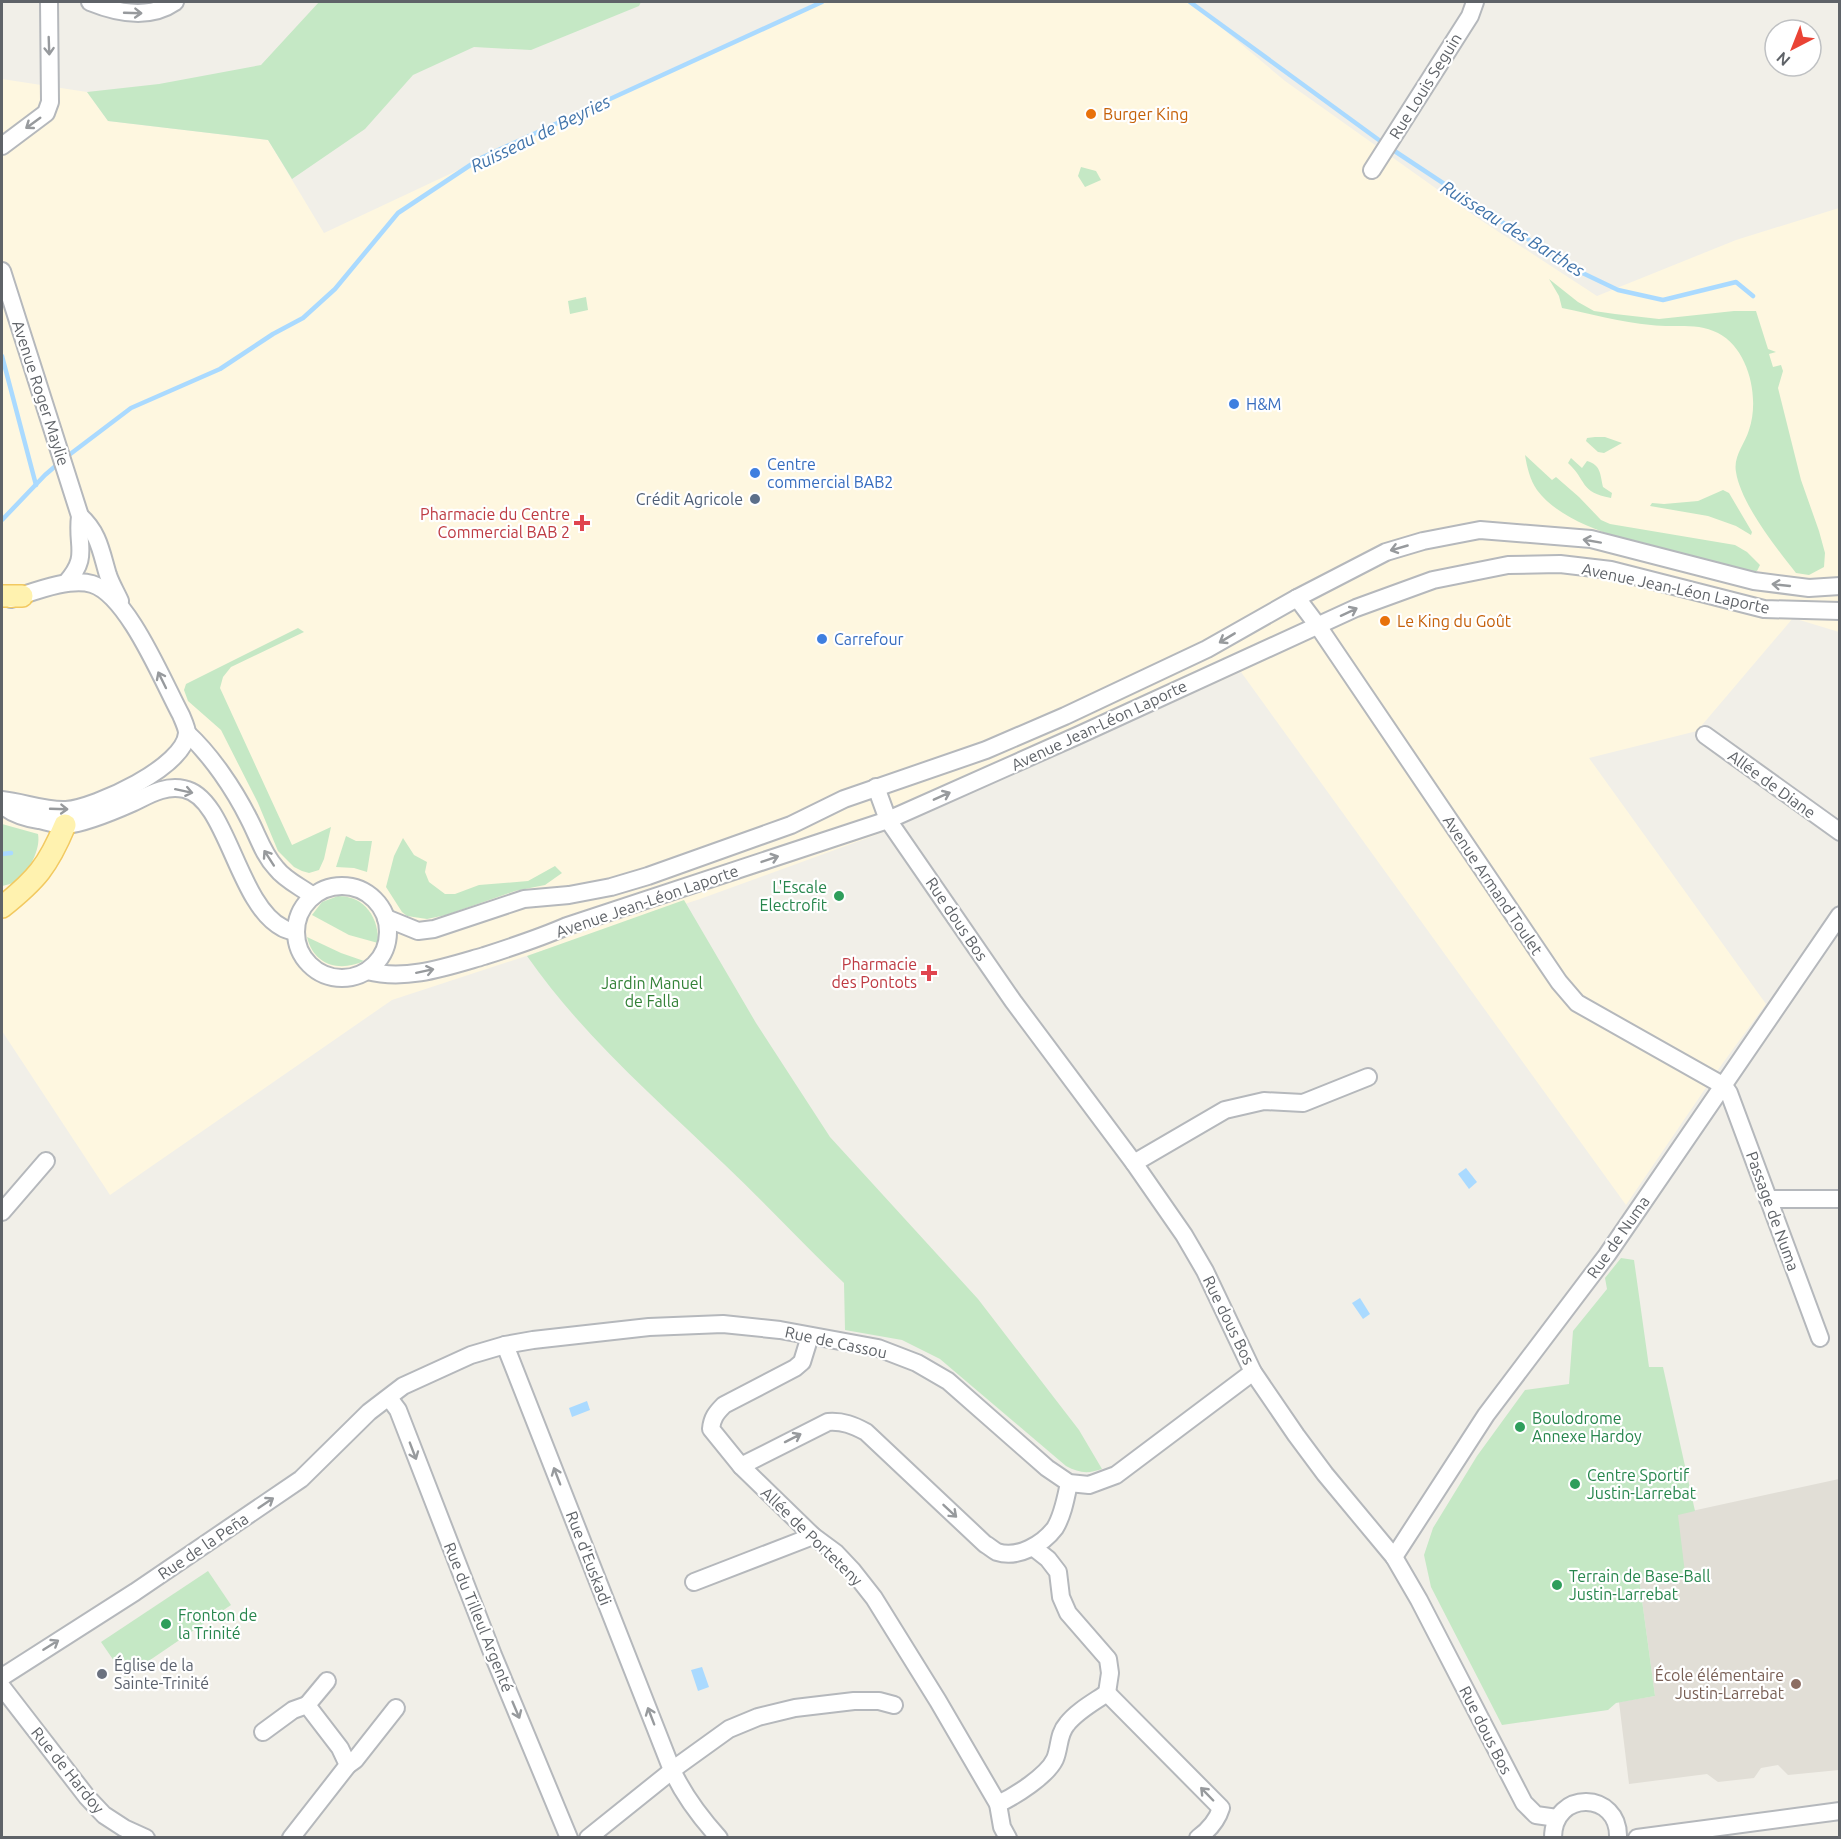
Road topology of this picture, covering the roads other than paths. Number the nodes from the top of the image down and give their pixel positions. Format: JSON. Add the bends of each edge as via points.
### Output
{"nodes":[{"id":1,"x":49,"y":2,"type":"edge"},
{"id":2,"x":90,"y":2,"type":"edge"},
{"id":3,"x":175,"y":2,"type":"edge"},
{"id":4,"x":1474,"y":2,"type":"edge"},
{"id":5,"x":2,"y":146,"type":"edge"},
{"id":6,"x":1372,"y":170,"type":"dead end"},
{"id":7,"x":2,"y":271,"type":"edge"},
{"id":8,"x":80,"y":516,"type":"junction"},
{"id":9,"x":66,"y":584,"type":"junction"},
{"id":10,"x":1839,"y":586,"type":"edge"},
{"id":11,"x":12,"y":596,"type":"edge"},
{"id":12,"x":1297,"y":598,"type":"junction"},
{"id":13,"x":2,"y":602,"type":"edge"},
{"id":14,"x":1839,"y":611,"type":"edge"},
{"id":15,"x":126,"y":612,"type":"junction"},
{"id":16,"x":1318,"y":626,"type":"junction"},
{"id":17,"x":187,"y":733,"type":"junction"},
{"id":18,"x":1705,"y":735,"type":"dead end"},
{"id":19,"x":876,"y":787,"type":"junction"},
{"id":20,"x":2,"y":802,"type":"edge"},
{"id":21,"x":888,"y":820,"type":"junction"},
{"id":22,"x":65,"y":825,"type":"junction"},
{"id":23,"x":1839,"y":832,"type":"edge"},
{"id":24,"x":313,"y":896,"type":"junction"},
{"id":25,"x":2,"y":907,"type":"edge"},
{"id":26,"x":1839,"y":915,"type":"edge"},
{"id":27,"x":386,"y":918,"type":"junction"},
{"id":28,"x":296,"y":932,"type":"junction"},
{"id":29,"x":367,"y":971,"type":"junction"},
{"id":30,"x":1368,"y":1077,"type":"dead end"},
{"id":31,"x":1724,"y":1086,"type":"junction"},
{"id":32,"x":45,"y":1161,"type":"dead end"},
{"id":33,"x":1134,"y":1163,"type":"junction"},
{"id":34,"x":1768,"y":1199,"type":"junction"},
{"id":35,"x":1839,"y":1199,"type":"edge"},
{"id":36,"x":2,"y":1212,"type":"edge"},
{"id":37,"x":810,"y":1336,"type":"junction"},
{"id":38,"x":1820,"y":1338,"type":"dead end"},
{"id":39,"x":506,"y":1345,"type":"junction"},
{"id":40,"x":1253,"y":1372,"type":"junction"},
{"id":41,"x":389,"y":1398,"type":"junction"},
{"id":42,"x":741,"y":1466,"type":"junction"},
{"id":43,"x":1070,"y":1483,"type":"junction"},
{"id":44,"x":813,"y":1536,"type":"junction"},
{"id":45,"x":1034,"y":1548,"type":"junction"},
{"id":46,"x":1395,"y":1557,"type":"junction"},
{"id":47,"x":694,"y":1582,"type":"dead end"},
{"id":48,"x":2,"y":1677,"type":"edge"},
{"id":49,"x":327,"y":1681,"type":"dead end"},
{"id":50,"x":2,"y":1687,"type":"edge"},
{"id":51,"x":1107,"y":1692,"type":"junction"},
{"id":52,"x":307,"y":1705,"type":"junction"},
{"id":53,"x":894,"y":1705,"type":"dead end"},
{"id":54,"x":396,"y":1708,"type":"dead end"},
{"id":55,"x":262,"y":1732,"type":"dead end"},
{"id":56,"x":348,"y":1765,"type":"junction"},
{"id":57,"x":672,"y":1770,"type":"junction"},
{"id":58,"x":998,"y":1804,"type":"junction"},
{"id":59,"x":1839,"y":1811,"type":"edge"},
{"id":60,"x":1557,"y":1818,"type":"junction"},
{"id":61,"x":1673,"y":1835,"type":"edge"},
{"id":62,"x":146,"y":1838,"type":"edge"},
{"id":63,"x":291,"y":1838,"type":"edge"},
{"id":64,"x":568,"y":1838,"type":"edge"},
{"id":65,"x":588,"y":1838,"type":"edge"},
{"id":66,"x":719,"y":1838,"type":"edge"},
{"id":67,"x":1008,"y":1838,"type":"edge"},
{"id":68,"x":1198,"y":1838,"type":"edge"},
{"id":69,"x":1553,"y":1838,"type":"edge"},
{"id":70,"x":1618,"y":1838,"type":"edge"},
{"id":71,"x":1637,"y":1838,"type":"edge"}],
"edges":[{"from":1,"to":5,"type":"street","one_way":true,"via":[[50,102],[46,113]]},
{"from":2,"to":3,"type":"street","one_way":true,"via":[[132,14],[151,12]]},
{"from":4,"to":6,"type":"street","name":"Rue Louis Seguin","via":[[1470,16]]},
{"from":7,"to":8,"type":"street","name":"Avenue Roger Maylie"},
{"from":8,"to":9,"type":"street","name":"Avenue Roger Maylie","via":[[79,565]]},
{"from":8,"to":15,"type":"street","name":"Avenue Roger Maylie","via":[[99,544],[108,575]]},
{"from":9,"to":11,"type":"street"},
{"from":9,"to":15,"type":"street","via":[[102,588]]},
{"from":10,"to":12,"type":"street","name":"Avenue Jean-Léon Laporte","one_way":true,"via":[[1780,586],[1591,539],[1480,530],[1386,552]]},
{"from":11,"to":13,"type":"street"},
{"from":12,"to":16,"type":"street","name":"Avenue Armand Toulet"},
{"from":12,"to":19,"type":"street","name":"Avenue Jean-Léon Laporte","one_way":true,"via":[[1207,650],[1085,707],[986,750]]},
{"from":16,"to":14,"type":"street","name":"Avenue Jean-Léon Laporte","one_way":true,"via":[[1412,586],[1508,565],[1560,564],[1611,570],[1764,609]]},
{"from":17,"to":15,"type":"street","one_way":true},
{"from":21,"to":16,"type":"street","name":"Avenue Jean-Léon Laporte","one_way":true},
{"from":16,"to":31,"type":"street","name":"Avenue Armand Toulet","via":[[1577,1003]]},
{"from":20,"to":17,"type":"street","one_way":true,"via":[[66,810],[97,802],[148,778],[169,762]]},
{"from":24,"to":17,"type":"street","one_way":true,"via":[[276,869],[224,778],[205,749]]},
{"from":18,"to":23,"type":"street","name":"Allée de Diane"},
{"from":19,"to":21,"type":"street","name":"Rue dous Bos"},
{"from":19,"to":27,"type":"street","name":"Avenue Jean-Léon Laporte","via":[[791,825],[611,886],[524,899],[434,929],[418,931]]},
{"from":20,"to":22,"type":"street","via":[[8,811]]},
{"from":29,"to":21,"type":"street","name":"Avenue Jean-Léon Laporte","one_way":true,"via":[[408,975],[448,967]]},
{"from":21,"to":33,"type":"street","name":"Rue dous Bos","via":[[1013,1001]]},
{"from":22,"to":25,"type":"main road","via":[[52,855],[30,884]]},
{"from":22,"to":28,"type":"street","one_way":true,"via":[[130,804],[159,790],[185,789],[196,794],[218,822],[254,898],[270,918]]},
{"from":24,"to":27,"type":"street","via":[[335,886],[355,888],[373,898]]},
{"from":24,"to":28,"type":"street","via":[[299,916]]},
{"from":26,"to":31,"type":"street","name":"Rue de Numa"},
{"from":27,"to":29,"type":"street","via":[[387,944],[377,963]]},
{"from":28,"to":29,"type":"street","via":[[302,955],[320,972],[331,977],[355,977]]},
{"from":30,"to":33,"type":"street","via":[[1303,1103],[1264,1101],[1225,1110]]},
{"from":31,"to":34,"type":"street","name":"Passage de Numa"},
{"from":31,"to":46,"type":"street","name":"Rue de Numa","via":[[1607,1255],[1486,1415]]},
{"from":32,"to":36,"type":"street"},
{"from":33,"to":40,"type":"street","name":"Rue dous Bos","via":[[1205,1270]]},
{"from":34,"to":35,"type":"street"},
{"from":34,"to":38,"type":"street","name":"Passage de Numa"},
{"from":37,"to":39,"type":"street","name":"Rue de Cassou","via":[[723,1324],[649,1327]]},
{"from":37,"to":42,"type":"street","name":"Allée de Porteteny","via":[[802,1362],[724,1405],[712,1421],[711,1429],[717,1439]]},
{"from":37,"to":43,"type":"street","name":"Rue de Cassou","via":[[878,1348],[917,1363],[948,1382],[1047,1468]]},
{"from":39,"to":41,"type":"street","name":"Rue de Cassou","via":[[442,1367],[403,1386]]},
{"from":57,"to":39,"type":"street","name":"Rue d'Euskadi","one_way":true},
{"from":40,"to":43,"type":"street","via":[[1116,1475],[1089,1485]]},
{"from":40,"to":46,"type":"street","name":"Rue dous Bos","via":[[1325,1474]]},
{"from":48,"to":41,"type":"street","name":"Rue de la Peña","one_way":true,"via":[[135,1593],[302,1479],[369,1412]]},
{"from":41,"to":64,"type":"street","name":"Rue du Tilleul Argenté","one_way":true,"via":[[398,1410]]},
{"from":42,"to":44,"type":"street","name":"Allée de Porteteny"},
{"from":42,"to":45,"type":"street","one_way":true,"via":[[806,1432],[840,1421],[866,1432],[986,1544],[1011,1554]]},
{"from":43,"to":45,"type":"street","via":[[1054,1528]]},
{"from":44,"to":47,"type":"street"},
{"from":44,"to":58,"type":"street","name":"Allée de Porteteny","via":[[836,1553],[874,1599]]},
{"from":45,"to":51,"type":"street","via":[[1059,1572],[1061,1597],[1068,1613],[1108,1659]]},
{"from":46,"to":60,"type":"street","name":"Rue dous Bos","via":[[1524,1803],[1536,1815]]},
{"from":49,"to":52,"type":"street"},
{"from":50,"to":62,"type":"street","name":"Rue de Hardoy","via":[[104,1815]]},
{"from":51,"to":58,"type":"street","via":[[1066,1724],[1055,1760],[1031,1785]]},
{"from":68,"to":51,"type":"street","one_way":true,"via":[[1207,1832],[1221,1808]]},
{"from":52,"to":55,"type":"street"},
{"from":52,"to":56,"type":"street"},
{"from":53,"to":57,"type":"street","via":[[854,1701],[795,1708],[758,1718],[729,1729]]},
{"from":54,"to":56,"type":"street"},
{"from":56,"to":63,"type":"street"},
{"from":57,"to":65,"type":"street"},
{"from":57,"to":66,"type":"street","name":"Rue d'Euskadi","via":[[685,1795]]},
{"from":58,"to":67,"type":"street","name":"Allée de Porteteny"},
{"from":59,"to":61,"type":"street"},
{"from":60,"to":69,"type":"street"},
{"from":60,"to":70,"type":"street","via":[[1566,1807],[1593,1802],[1606,1808],[1615,1820]]},
{"from":61,"to":71,"type":"street"}]}
